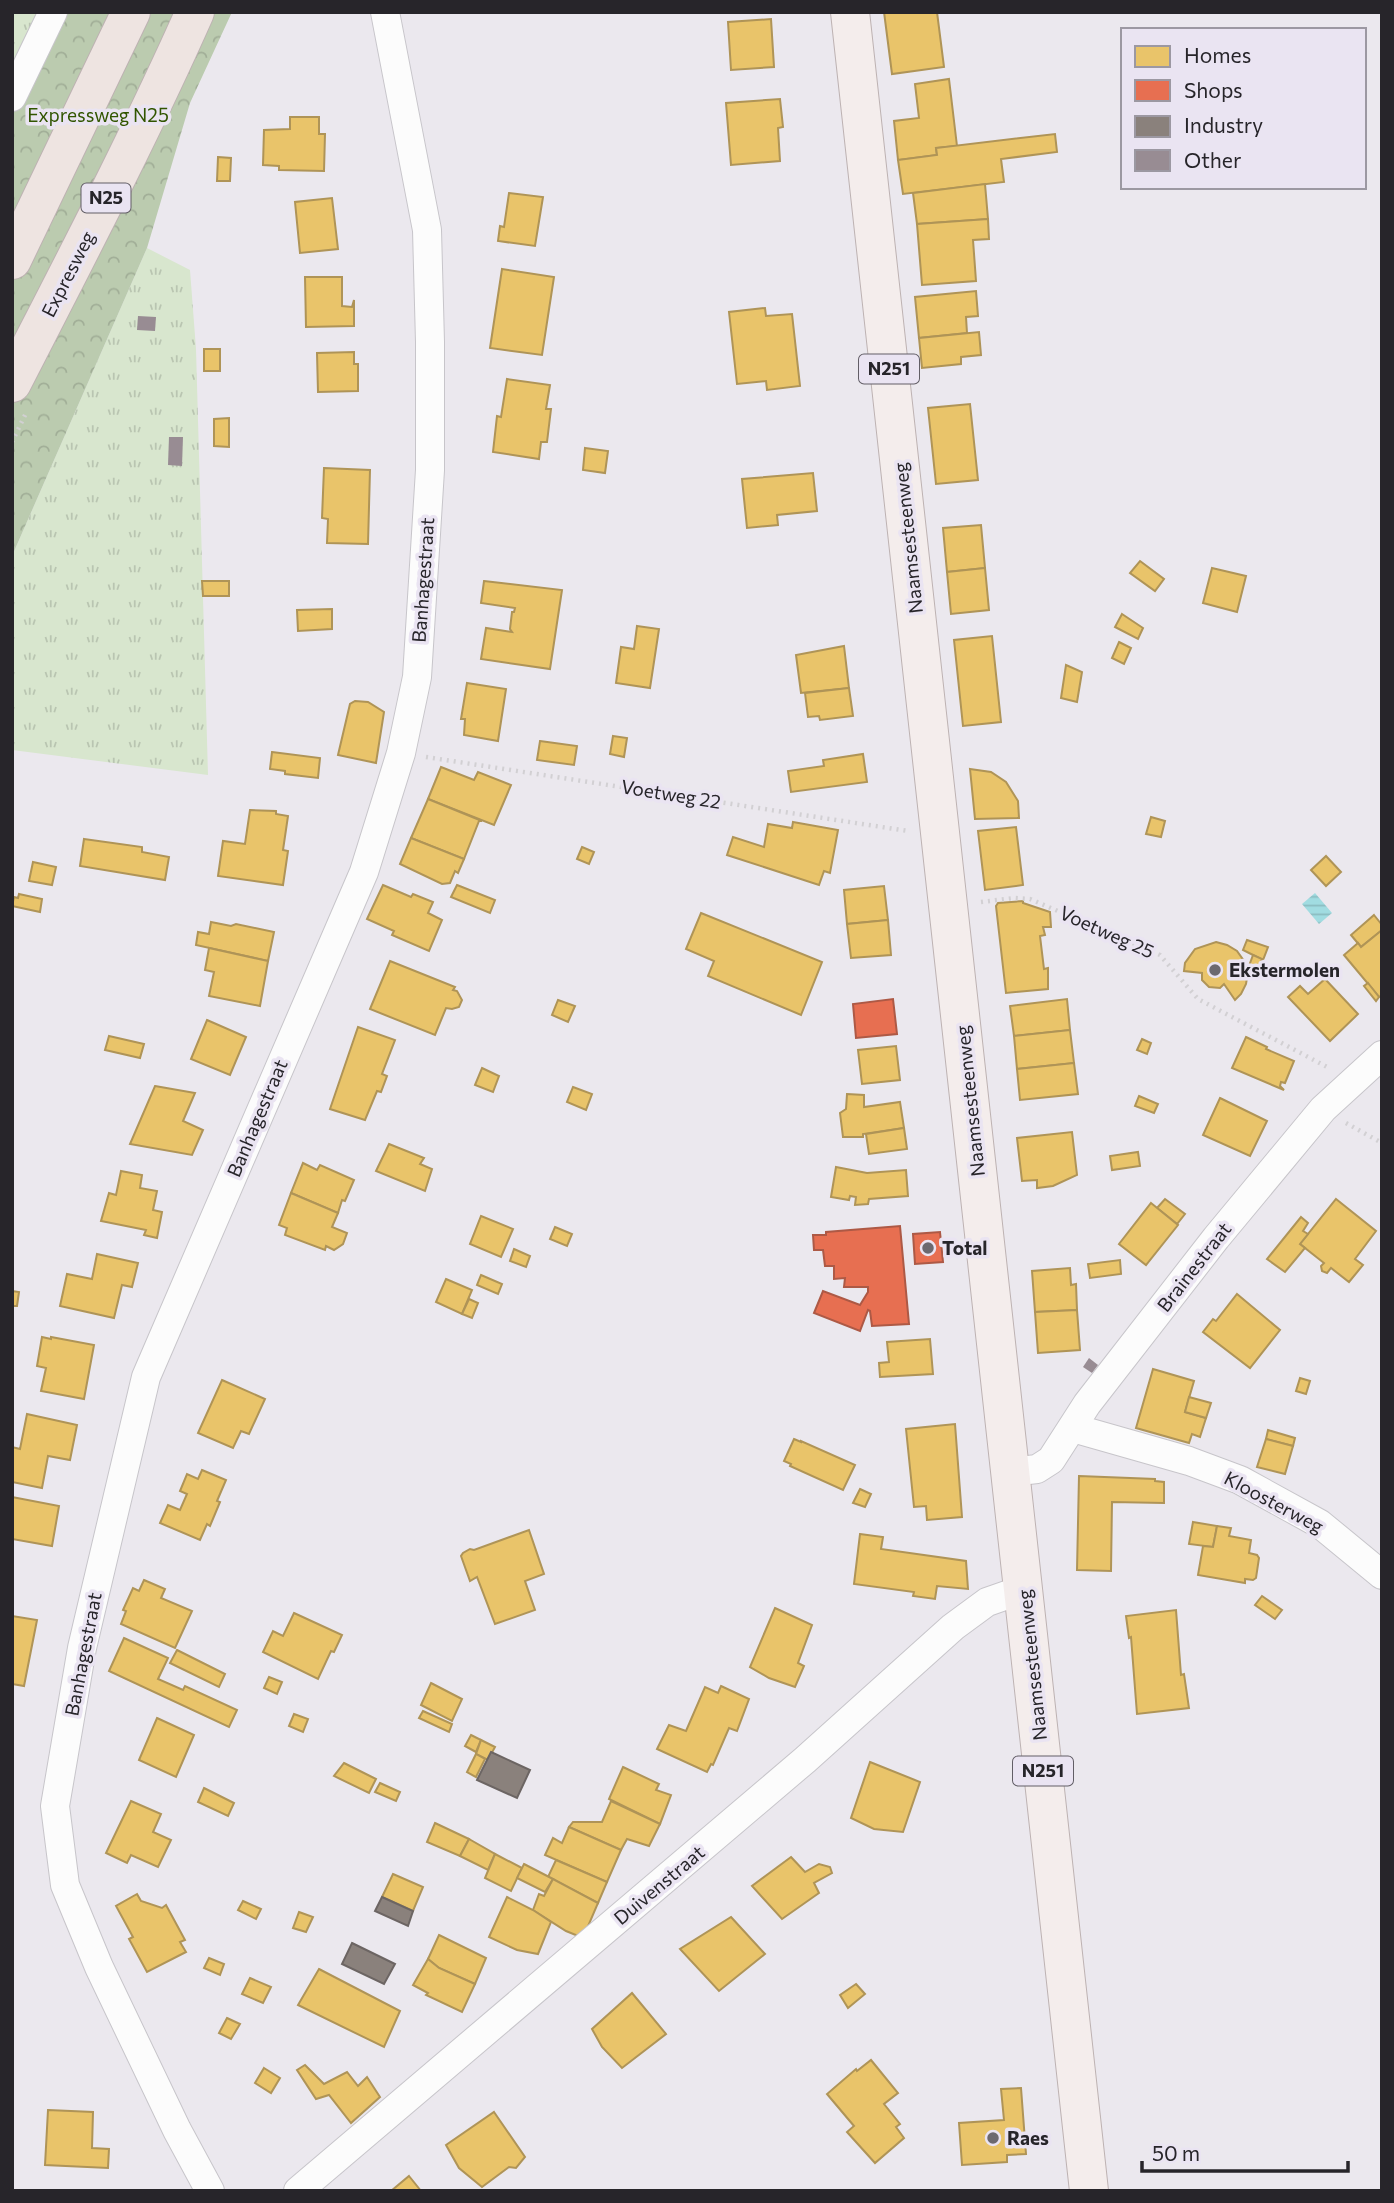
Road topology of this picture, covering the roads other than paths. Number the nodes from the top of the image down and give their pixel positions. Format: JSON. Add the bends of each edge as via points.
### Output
{"nodes":[{"id":1,"x":53,"y":12,"type":"edge"},
{"id":2,"x":131,"y":12,"type":"edge"},
{"id":3,"x":195,"y":12,"type":"edge"},
{"id":4,"x":385,"y":12,"type":"edge"},
{"id":5,"x":850,"y":12,"type":"edge"},
{"id":6,"x":12,"y":97,"type":"edge"},
{"id":7,"x":12,"y":260,"type":"edge"},
{"id":8,"x":12,"y":383,"type":"edge"},
{"id":9,"x":1382,"y":1055,"type":"edge"},
{"id":10,"x":1073,"y":1428,"type":"junction"},
{"id":11,"x":1012,"y":1472,"type":"junction"},
{"id":12,"x":1382,"y":1575,"type":"edge"},
{"id":13,"x":1024,"y":1589,"type":"junction"},
{"id":14,"x":210,"y":2191,"type":"edge"},
{"id":15,"x":298,"y":2191,"type":"edge"},
{"id":16,"x":1089,"y":2191,"type":"edge"}],
"edges":[{"from":1,"to":6,"type":"street"},
{"from":2,"to":7,"type":"highway"},
{"from":3,"to":8,"type":"highway","name":"Expresweg","number":"N25"},
{"from":4,"to":14,"type":"street","name":"Banhagestraat","via":[[427,230],[430,470],[417,677],[401,753],[364,872],[146,1377],[82,1648],[55,1807],[65,1885],[111,1992]]},
{"from":5,"to":11,"type":"main road","name":"Naamsesteenweg","number":"N251"},
{"from":9,"to":10,"type":"street","name":"Brainestraat","via":[[1323,1109],[1216,1238]]},
{"from":10,"to":11,"type":"street","name":"Brainestraat","via":[[1045,1466]]},
{"from":10,"to":12,"type":"street","name":"Kloosterweg","via":[[1240,1480],[1320,1524]]},
{"from":11,"to":13,"type":"main road","name":"Naamsesteenweg","number":"N251"},
{"from":13,"to":15,"type":"street","name":"Duivenstraat","via":[[987,1602],[953,1627],[805,1760]]},
{"from":13,"to":16,"type":"main road","name":"Naamsesteenweg","number":"N251"}]}
